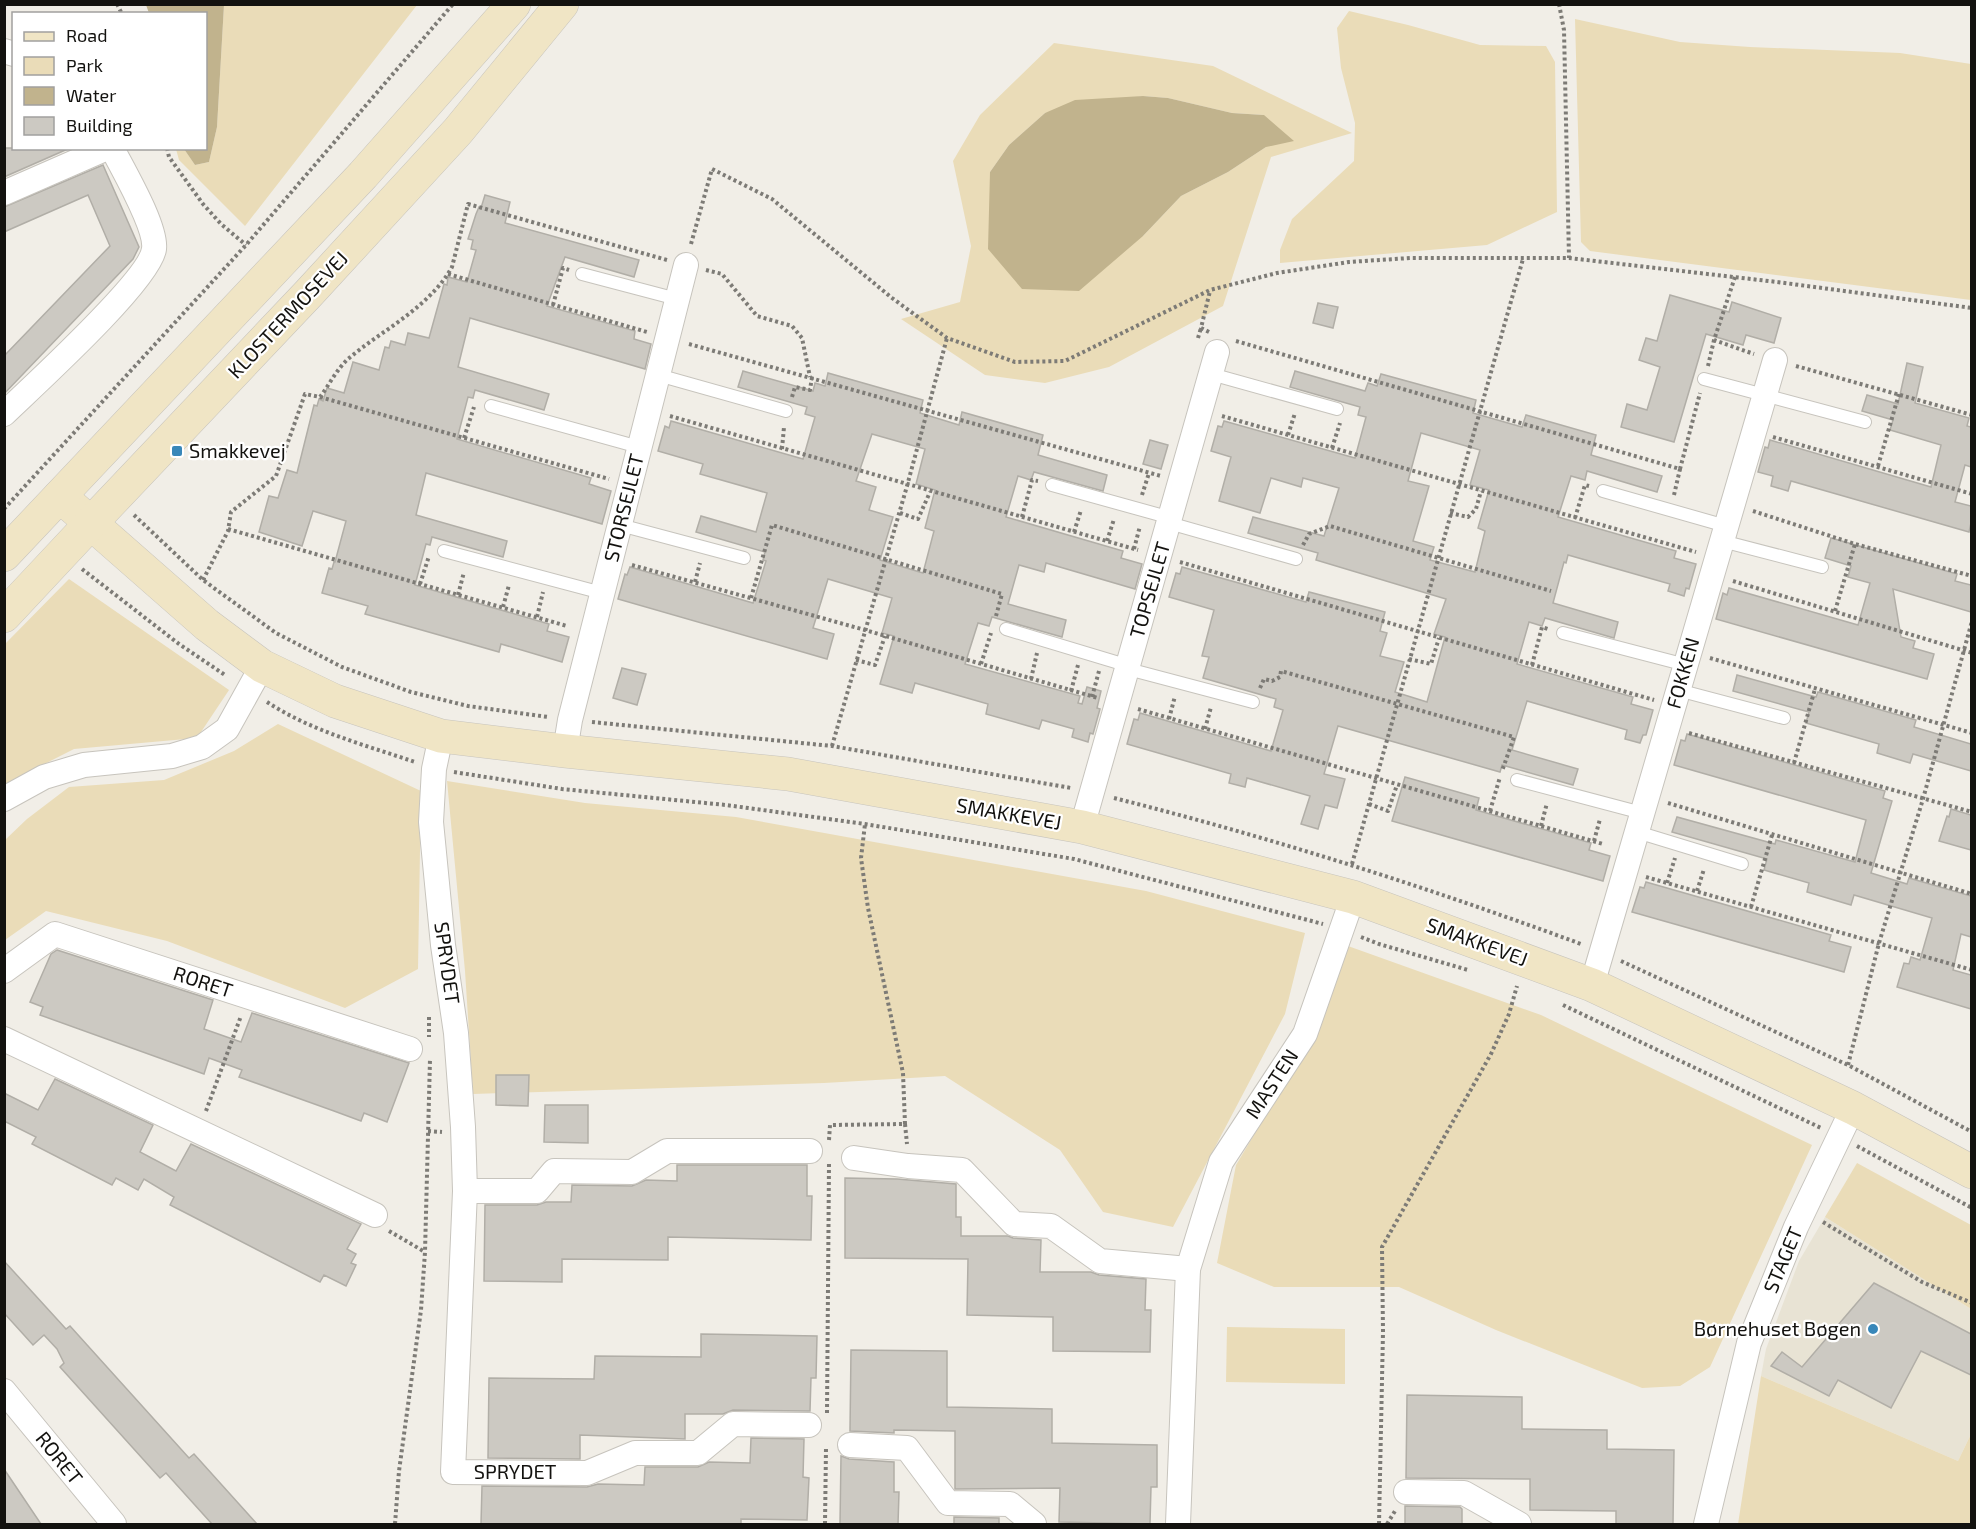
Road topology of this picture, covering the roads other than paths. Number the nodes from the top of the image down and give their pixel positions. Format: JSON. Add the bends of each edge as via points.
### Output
{"nodes":[{"id":1,"x":514,"y":4,"type":"edge"},
{"id":2,"x":562,"y":4,"type":"edge"},
{"id":3,"x":102,"y":150,"type":"edge"},
{"id":4,"x":113,"y":150,"type":"edge"},
{"id":5,"x":4,"y":193,"type":"edge"},
{"id":6,"x":686,"y":265,"type":"road end"},
{"id":7,"x":582,"y":274,"type":"road end"},
{"id":8,"x":677,"y":299,"type":"junction"},
{"id":9,"x":1211,"y":350,"type":"joint"},
{"id":10,"x":1775,"y":360,"type":"road end"},
{"id":11,"x":658,"y":375,"type":"junction"},
{"id":12,"x":1704,"y":379,"type":"road end"},
{"id":13,"x":1764,"y":395,"type":"junction"},
{"id":14,"x":491,"y":406,"type":"road end"},
{"id":15,"x":1337,"y":409,"type":"road end"},
{"id":16,"x":786,"y":411,"type":"dead end"},
{"id":17,"x":4,"y":414,"type":"edge"},
{"id":18,"x":1865,"y":422,"type":"dead end"},
{"id":19,"x":639,"y":447,"type":"junction"},
{"id":20,"x":1052,"y":485,"type":"road end"},
{"id":21,"x":1603,"y":491,"type":"road end"},
{"id":22,"x":60,"y":496,"type":"junction"},
{"id":23,"x":1170,"y":520,"type":"junction"},
{"id":24,"x":91,"y":523,"type":"junction"},
{"id":25,"x":620,"y":525,"type":"junction"},
{"id":26,"x":1722,"y":541,"type":"junction"},
{"id":27,"x":444,"y":551,"type":"road end"},
{"id":28,"x":4,"y":555,"type":"edge"},
{"id":29,"x":744,"y":558,"type":"dead end"},
{"id":30,"x":1296,"y":559,"type":"road end"},
{"id":31,"x":1822,"y":567,"type":"dead end"},
{"id":32,"x":602,"y":593,"type":"junction"},
{"id":33,"x":4,"y":616,"type":"edge"},
{"id":34,"x":1005,"y":629,"type":"dead end"},
{"id":35,"x":1563,"y":633,"type":"road end"},
{"id":36,"x":1687,"y":659,"type":"junction"},
{"id":37,"x":1128,"y":668,"type":"junction"},
{"id":38,"x":255,"y":678,"type":"junction"},
{"id":39,"x":1678,"y":690,"type":"junction"},
{"id":40,"x":1253,"y":702,"type":"road end"},
{"id":41,"x":1784,"y":718,"type":"dead end"},
{"id":42,"x":441,"y":736,"type":"junction"},
{"id":43,"x":565,"y":752,"type":"junction"},
{"id":44,"x":1517,"y":780,"type":"road end"},
{"id":45,"x":4,"y":799,"type":"edge"},
{"id":46,"x":1642,"y":814,"type":"junction"},
{"id":47,"x":1082,"y":827,"type":"junction"},
{"id":48,"x":1742,"y":864,"type":"dead end"},
{"id":49,"x":1353,"y":897,"type":"junction"},
{"id":50,"x":4,"y":971,"type":"edge"},
{"id":51,"x":1592,"y":985,"type":"junction"},
{"id":52,"x":4,"y":1039,"type":"edge"},
{"id":53,"x":423,"y":1049,"type":"road end"},
{"id":54,"x":1853,"y":1108,"type":"junction"},
{"id":55,"x":823,"y":1150,"type":"road end"},
{"id":56,"x":854,"y":1158,"type":"dead end"},
{"id":57,"x":1971,"y":1172,"type":"edge"},
{"id":58,"x":465,"y":1191,"type":"junction"},
{"id":59,"x":375,"y":1215,"type":"road end"},
{"id":60,"x":1188,"y":1269,"type":"junction"},
{"id":61,"x":4,"y":1391,"type":"edge"},
{"id":62,"x":821,"y":1425,"type":"road end"},
{"id":63,"x":850,"y":1445,"type":"dead end"},
{"id":64,"x":1406,"y":1492,"type":"dead end"},
{"id":65,"x":114,"y":1524,"type":"edge"},
{"id":66,"x":1034,"y":1524,"type":"edge"},
{"id":67,"x":1179,"y":1524,"type":"edge"},
{"id":68,"x":1519,"y":1524,"type":"edge"},
{"id":69,"x":1706,"y":1524,"type":"edge"}],
"edges":[{"from":1,"to":22,"type":"street","name":"KLOSTERMOSEVEJ","via":[[363,175]]},
{"from":2,"to":24,"type":"street","name":"KLOSTERMOSEVEJ","via":[[458,131]]},
{"from":3,"to":5,"type":"street"},
{"from":4,"to":17,"type":"street","via":[[152,229],[154,248],[150,260],[123,297]]},
{"from":6,"to":8,"type":"street","name":"STORSEJLET"},
{"from":7,"to":8,"type":"lane"},
{"from":8,"to":11,"type":"street","name":"STORSEJLET"},
{"from":9,"to":15,"type":"lane","via":[[1299,399]]},
{"from":9,"to":23,"type":"street","name":"TOPSEJLET","via":[[1201,410]]},
{"from":10,"to":13,"type":"street","name":"FOKKEN"},
{"from":11,"to":16,"type":"lane"},
{"from":11,"to":19,"type":"street","name":"STORSEJLET"},
{"from":12,"to":13,"type":"lane"},
{"from":13,"to":18,"type":"lane"},
{"from":13,"to":26,"type":"street","name":"FOKKEN"},
{"from":14,"to":19,"type":"lane"},
{"from":19,"to":25,"type":"street","name":"STORSEJLET"},
{"from":20,"to":23,"type":"lane"},
{"from":21,"to":26,"type":"lane","via":[[1670,510]]},
{"from":22,"to":24,"type":"street","name":"SMAKKEVEJ"},
{"from":22,"to":28,"type":"street","name":"KLOSTERMOSEVEJ"},
{"from":23,"to":30,"type":"lane"},
{"from":23,"to":37,"type":"street","name":"TOPSEJLET"},
{"from":24,"to":33,"type":"street","name":"KLOSTERMOSEVEJ"},
{"from":24,"to":38,"type":"street","name":"SMAKKEVEJ","via":[[207,625]]},
{"from":25,"to":29,"type":"lane"},
{"from":25,"to":32,"type":"street","name":"STORSEJLET"},
{"from":26,"to":31,"type":"lane"},
{"from":26,"to":36,"type":"street","name":"FOKKEN"},
{"from":27,"to":32,"type":"lane"},
{"from":32,"to":43,"type":"street","name":"STORSEJLET"},
{"from":34,"to":37,"type":"lane"},
{"from":35,"to":36,"type":"lane"},
{"from":36,"to":39,"type":"street","name":"FOKKEN"},
{"from":37,"to":40,"type":"lane"},
{"from":37,"to":47,"type":"street","name":"TOPSEJLET"},
{"from":38,"to":42,"type":"street","name":"SMAKKEVEJ"},
{"from":38,"to":45,"type":"street","via":[[226,729],[202,747],[172,756],[84,765],[44,777]]},
{"from":39,"to":41,"type":"lane"},
{"from":39,"to":46,"type":"street","name":"FOKKEN"},
{"from":42,"to":43,"type":"street","name":"SMAKKEVEJ"},
{"from":42,"to":58,"type":"street","name":"SPRYDET","via":[[434,769],[431,822],[456,1033]]},
{"from":43,"to":47,"type":"street","name":"SMAKKEVEJ","via":[[788,774]]},
{"from":44,"to":46,"type":"lane"},
{"from":46,"to":48,"type":"lane","via":[[1679,845]]},
{"from":46,"to":51,"type":"street","name":"FOKKEN"},
{"from":47,"to":49,"type":"street","name":"SMAKKEVEJ"},
{"from":49,"to":51,"type":"street","name":"SMAKKEVEJ"},
{"from":49,"to":60,"type":"street","name":"MASTEN","via":[[1305,1034],[1221,1162]]},
{"from":50,"to":53,"type":"street","name":"RORET","via":[[55,934]]},
{"from":51,"to":54,"type":"street","name":"SMAKKEVEJ"},
{"from":52,"to":59,"type":"street"},
{"from":54,"to":57,"type":"street","name":"SMAKKEVEJ"},
{"from":54,"to":69,"type":"street","name":"STAGET","via":[[1804,1210],[1749,1343]]},
{"from":55,"to":58,"type":"street","via":[[667,1151],[632,1172],[554,1171],[537,1191]]},
{"from":56,"to":60,"type":"street","via":[[962,1170],[1014,1224],[1051,1226],[1100,1261]]},
{"from":58,"to":62,"type":"street","name":"SPRYDET","via":[[453,1472],[587,1473],[635,1453],[698,1453],[734,1424]]},
{"from":60,"to":67,"type":"street","name":"MASTEN"},
{"from":61,"to":65,"type":"street","name":"RORET"},
{"from":63,"to":66,"type":"street","via":[[907,1448],[948,1503],[1010,1504]]},
{"from":64,"to":68,"type":"street","via":[[1464,1493]]}]}
